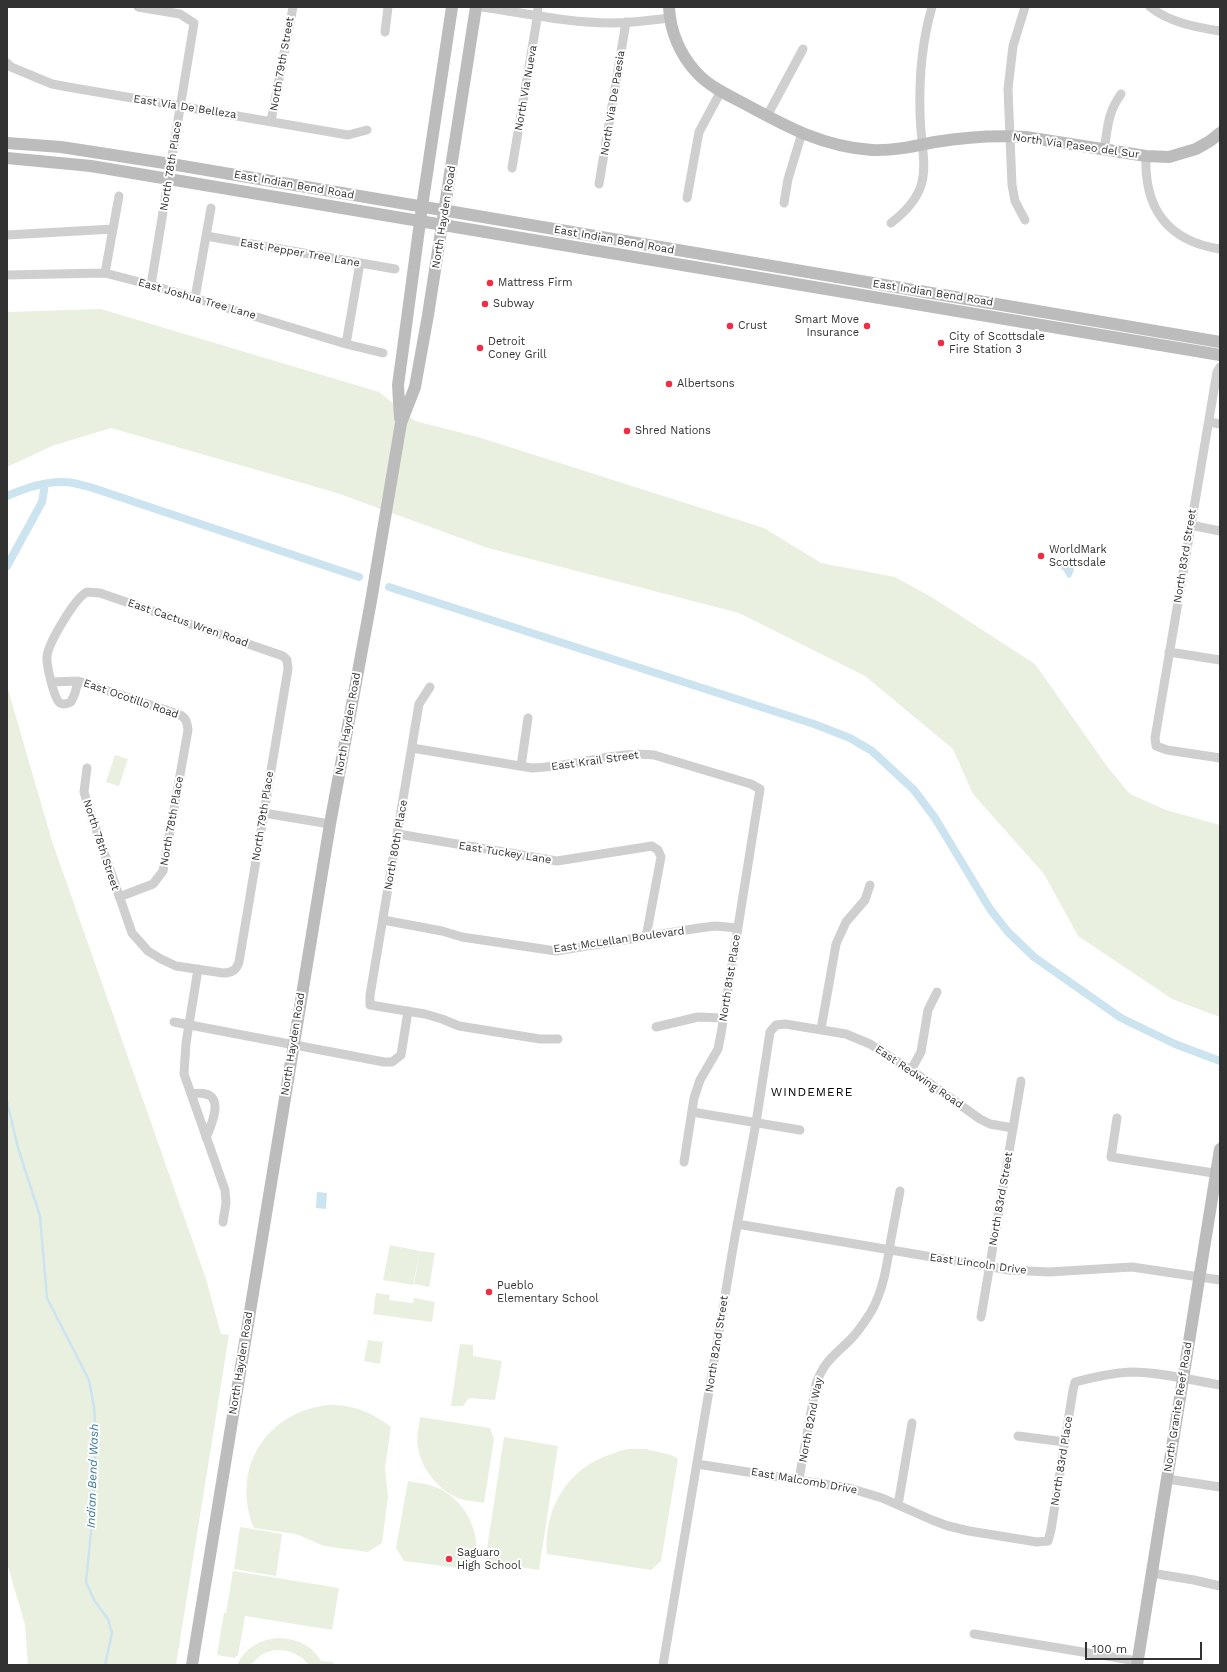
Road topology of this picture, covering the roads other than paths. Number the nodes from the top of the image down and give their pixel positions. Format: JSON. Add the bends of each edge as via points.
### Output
{"nodes":[{"id":1,"x":138,"y":7,"type":"edge"},
{"id":2,"x":293,"y":7,"type":"edge"},
{"id":3,"x":388,"y":7,"type":"edge"},
{"id":4,"x":452,"y":7,"type":"edge"},
{"id":5,"x":476,"y":7,"type":"edge"},
{"id":6,"x":482,"y":7,"type":"edge"},
{"id":7,"x":932,"y":7,"type":"edge"},
{"id":8,"x":1025,"y":7,"type":"edge"},
{"id":9,"x":1150,"y":7,"type":"edge"},
{"id":10,"x":537,"y":11,"type":"edge"},
{"id":11,"x":670,"y":12,"type":"edge"},
{"id":12,"x":626,"y":22,"type":"junction"},
{"id":13,"x":1220,"y":31,"type":"edge"},
{"id":14,"x":385,"y":32,"type":"dead end"},
{"id":15,"x":803,"y":49,"type":"dead end"},
{"id":16,"x":7,"y":63,"type":"edge"},
{"id":17,"x":721,"y":91,"type":"junction"},
{"id":18,"x":1121,"y":94,"type":"dead end"},
{"id":19,"x":180,"y":107,"type":"junction"},
{"id":20,"x":767,"y":116,"type":"junction"},
{"id":21,"x":271,"y":121,"type":"junction"},
{"id":22,"x":367,"y":130,"type":"dead end"},
{"id":23,"x":1220,"y":132,"type":"edge"},
{"id":24,"x":802,"y":133,"type":"junction"},
{"id":25,"x":1010,"y":136,"type":"junction"},
{"id":26,"x":7,"y":143,"type":"edge"},
{"id":27,"x":923,"y":144,"type":"junction"},
{"id":28,"x":1104,"y":150,"type":"junction"},
{"id":29,"x":1146,"y":156,"type":"junction"},
{"id":30,"x":7,"y":158,"type":"edge"},
{"id":31,"x":171,"y":164,"type":"junction"},
{"id":32,"x":512,"y":168,"type":"dead end"},
{"id":33,"x":169,"y":179,"type":"junction"},
{"id":34,"x":599,"y":184,"type":"dead end"},
{"id":35,"x":119,"y":196,"type":"dead end"},
{"id":36,"x":687,"y":198,"type":"dead end"},
{"id":37,"x":784,"y":203,"type":"dead end"},
{"id":38,"x":422,"y":207,"type":"junction"},
{"id":39,"x":210,"y":208,"type":"dead end"},
{"id":40,"x":445,"y":210,"type":"junction"},
{"id":41,"x":1025,"y":220,"type":"dead end"},
{"id":42,"x":420,"y":222,"type":"junction"},
{"id":43,"x":891,"y":222,"type":"dead end"},
{"id":44,"x":443,"y":225,"type":"junction"},
{"id":45,"x":113,"y":229,"type":"junction"},
{"id":46,"x":7,"y":235,"type":"edge"},
{"id":47,"x":206,"y":236,"type":"junction"},
{"id":48,"x":1220,"y":249,"type":"edge"},
{"id":49,"x":360,"y":263,"type":"junction"},
{"id":50,"x":395,"y":269,"type":"dead end"},
{"id":51,"x":105,"y":273,"type":"junction"},
{"id":52,"x":7,"y":276,"type":"edge"},
{"id":53,"x":151,"y":285,"type":"junction"},
{"id":54,"x":195,"y":298,"type":"junction"},
{"id":55,"x":1220,"y":342,"type":"edge"},
{"id":56,"x":346,"y":344,"type":"junction"},
{"id":57,"x":383,"y":353,"type":"dead end"},
{"id":58,"x":1220,"y":355,"type":"edge"},
{"id":59,"x":1219,"y":369,"type":"edge"},
{"id":60,"x":1208,"y":422,"type":"junction"},
{"id":61,"x":400,"y":424,"type":"junction"},
{"id":62,"x":1220,"y":424,"type":"edge"},
{"id":63,"x":1190,"y":526,"type":"junction"},
{"id":64,"x":1220,"y":531,"type":"edge"},
{"id":65,"x":1169,"y":652,"type":"junction"},
{"id":66,"x":287,"y":660,"type":"joint"},
{"id":67,"x":1220,"y":660,"type":"edge"},
{"id":68,"x":78,"y":681,"type":"junction"},
{"id":69,"x":52,"y":682,"type":"junction"},
{"id":70,"x":430,"y":687,"type":"dead end"},
{"id":71,"x":528,"y":718,"type":"dead end"},
{"id":72,"x":186,"y":719,"type":"joint"},
{"id":73,"x":412,"y":748,"type":"junction"},
{"id":74,"x":1220,"y":758,"type":"edge"},
{"id":75,"x":521,"y":766,"type":"junction"},
{"id":76,"x":86,"y":768,"type":"dead end"},
{"id":77,"x":760,"y":789,"type":"joint"},
{"id":78,"x":264,"y":813,"type":"junction"},
{"id":79,"x":330,"y":824,"type":"junction"},
{"id":80,"x":398,"y":834,"type":"junction"},
{"id":81,"x":870,"y":885,"type":"dead end"},
{"id":82,"x":119,"y":897,"type":"junction"},
{"id":83,"x":383,"y":920,"type":"junction"},
{"id":84,"x":738,"y":928,"type":"junction"},
{"id":85,"x":646,"y":937,"type":"junction"},
{"id":86,"x":198,"y":969,"type":"junction"},
{"id":87,"x":234,"y":971,"type":"joint"},
{"id":88,"x":937,"y":992,"type":"dead end"},
{"id":89,"x":408,"y":1011,"type":"junction"},
{"id":90,"x":723,"y":1018,"type":"junction"},
{"id":91,"x":174,"y":1022,"type":"dead end"},
{"id":92,"x":189,"y":1025,"type":"junction"},
{"id":93,"x":776,"y":1025,"type":"joint"},
{"id":94,"x":656,"y":1027,"type":"dead end"},
{"id":95,"x":821,"y":1029,"type":"junction"},
{"id":96,"x":558,"y":1039,"type":"dead end"},
{"id":97,"x":293,"y":1044,"type":"junction"},
{"id":98,"x":911,"y":1070,"type":"junction"},
{"id":99,"x":1021,"y":1080,"type":"dead end"},
{"id":100,"x":191,"y":1094,"type":"junction"},
{"id":101,"x":692,"y":1112,"type":"junction"},
{"id":102,"x":1117,"y":1118,"type":"dead end"},
{"id":103,"x":756,"y":1122,"type":"junction"},
{"id":104,"x":1013,"y":1128,"type":"junction"},
{"id":105,"x":800,"y":1130,"type":"dead end"},
{"id":106,"x":206,"y":1138,"type":"junction"},
{"id":107,"x":1220,"y":1149,"type":"edge"},
{"id":108,"x":684,"y":1162,"type":"dead end"},
{"id":109,"x":1218,"y":1174,"type":"edge"},
{"id":110,"x":900,"y":1191,"type":"dead end"},
{"id":111,"x":223,"y":1222,"type":"dead end"},
{"id":112,"x":737,"y":1224,"type":"junction"},
{"id":113,"x":890,"y":1250,"type":"junction"},
{"id":114,"x":990,"y":1267,"type":"junction"},
{"id":115,"x":1199,"y":1276,"type":"junction"},
{"id":116,"x":1220,"y":1280,"type":"edge"},
{"id":117,"x":981,"y":1317,"type":"dead end"},
{"id":118,"x":1183,"y":1379,"type":"junction"},
{"id":119,"x":1220,"y":1385,"type":"edge"},
{"id":120,"x":912,"y":1423,"type":"dead end"},
{"id":121,"x":1018,"y":1436,"type":"dead end"},
{"id":122,"x":1065,"y":1442,"type":"junction"},
{"id":123,"x":697,"y":1464,"type":"junction"},
{"id":124,"x":1167,"y":1478,"type":"junction"},
{"id":125,"x":799,"y":1479,"type":"junction"},
{"id":126,"x":1220,"y":1487,"type":"edge"},
{"id":127,"x":898,"y":1505,"type":"junction"},
{"id":128,"x":1048,"y":1541,"type":"joint"},
{"id":129,"x":1151,"y":1574,"type":"junction"},
{"id":130,"x":1220,"y":1586,"type":"edge"},
{"id":131,"x":974,"y":1634,"type":"dead end"},
{"id":132,"x":1137,"y":1663,"type":"edge"},
{"id":133,"x":192,"y":1665,"type":"edge"},
{"id":134,"x":663,"y":1665,"type":"edge"}],
"edges":[{"from":1,"to":19,"type":"street","name":"North 78th Place","via":[[180,14],[194,23]]},
{"from":2,"to":21,"type":"street","name":"North 79th Street"},
{"from":3,"to":14,"type":"street"},
{"from":4,"to":38,"type":"main road","name":"North Hayden Road"},
{"from":5,"to":40,"type":"main road","name":"North Hayden Road"},
{"from":6,"to":10,"type":"street"},
{"from":7,"to":27,"type":"street","via":[[927,23],[920,82]]},
{"from":8,"to":25,"type":"street","via":[[1010,64]]},
{"from":9,"to":13,"type":"street","via":[[1170,20]]},
{"from":10,"to":12,"type":"street","via":[[587,22]]},
{"from":10,"to":32,"type":"street","name":"North Via Nueva"},
{"from":11,"to":12,"type":"street"},
{"from":11,"to":17,"type":"main road","name":"North Via Paseo del Sur","via":[[678,46],[687,61],[700,76]]},
{"from":12,"to":34,"type":"street","name":"North Via De Paesia"},
{"from":15,"to":20,"type":"street"},
{"from":16,"to":19,"type":"street","name":"East Via De Belleza","via":[[10,67],[52,84]]},
{"from":17,"to":20,"type":"main road","name":"North Via Paseo del Sur"},
{"from":17,"to":36,"type":"street","via":[[699,132]]},
{"from":18,"to":28,"type":"street","via":[[1112,106]]},
{"from":19,"to":21,"type":"street","name":"East Via De Belleza"},
{"from":19,"to":31,"type":"street","name":"North 78th Place"},
{"from":20,"to":24,"type":"main road","name":"North Via Paseo del Sur"},
{"from":21,"to":22,"type":"street","name":"East Via De Belleza","via":[[348,135]]},
{"from":23,"to":29,"type":"main road","name":"North Via Paseo del Sur","via":[[1210,141],[1184,153],[1169,157]]},
{"from":24,"to":27,"type":"main road","name":"North Via Paseo del Sur","via":[[836,145],[873,150]]},
{"from":24,"to":37,"type":"street","via":[[788,179]]},
{"from":25,"to":27,"type":"main road","name":"North Via Paseo del Sur","via":[[979,136]]},
{"from":25,"to":28,"type":"main road","name":"North Via Paseo del Sur"},
{"from":25,"to":41,"type":"street","via":[[1012,185],[1015,201]]},
{"from":26,"to":31,"type":"main road","name":"East Indian Bend Road","via":[[61,147]]},
{"from":27,"to":43,"type":"street","via":[[925,157],[921,186],[914,201]]},
{"from":28,"to":29,"type":"main road","name":"North Via Paseo del Sur"},
{"from":29,"to":48,"type":"street","via":[[1147,190],[1158,214],[1180,235],[1196,244]]},
{"from":30,"to":33,"type":"main road","name":"East Indian Bend Road","via":[[91,166]]},
{"from":31,"to":33,"type":"street","name":"North 78th Place"},
{"from":31,"to":38,"type":"main road","name":"East Indian Bend Road"},
{"from":33,"to":42,"type":"main road","name":"East Indian Bend Road"},
{"from":33,"to":53,"type":"street","name":"North 78th Place"},
{"from":35,"to":45,"type":"street"},
{"from":38,"to":40,"type":"main road","name":"East Indian Bend Road"},
{"from":38,"to":42,"type":"main road","name":"North Hayden Road"},
{"from":39,"to":47,"type":"street"},
{"from":40,"to":44,"type":"main road","name":"North Hayden Road"},
{"from":40,"to":55,"type":"main road","name":"East Indian Bend Road"},
{"from":42,"to":44,"type":"main road","name":"East Indian Bend Road"},
{"from":42,"to":61,"type":"main road","name":"North Hayden Road","via":[[398,385]]},
{"from":44,"to":58,"type":"main road","name":"East Indian Bend Road"},
{"from":44,"to":61,"type":"main road","name":"North Hayden Road","via":[[415,386]]},
{"from":45,"to":46,"type":"street"},
{"from":45,"to":51,"type":"street"},
{"from":47,"to":49,"type":"street","name":"East Pepper Tree Lane"},
{"from":47,"to":54,"type":"street"},
{"from":49,"to":50,"type":"street","name":"East Pepper Tree Lane"},
{"from":49,"to":56,"type":"street"},
{"from":51,"to":52,"type":"street","name":"East Joshua Tree Lane"},
{"from":51,"to":53,"type":"street","name":"East Joshua Tree Lane"},
{"from":53,"to":54,"type":"street","name":"East Joshua Tree Lane"},
{"from":54,"to":56,"type":"street","name":"East Joshua Tree Lane"},
{"from":56,"to":57,"type":"street","name":"East Joshua Tree Lane"},
{"from":59,"to":60,"type":"street","name":"North 83rd Street"},
{"from":60,"to":62,"type":"street"},
{"from":60,"to":63,"type":"street","name":"North 83rd Street"},
{"from":61,"to":79,"type":"main road","name":"North Hayden Road"},
{"from":63,"to":64,"type":"street"},
{"from":63,"to":65,"type":"street","name":"North 83rd Street"},
{"from":65,"to":67,"type":"street"},
{"from":65,"to":74,"type":"street","name":"North 83rd Street","via":[[1155,738],[1156,746]]},
{"from":66,"to":69,"type":"street","name":"East Cactus Wren Road","via":[[283,656],[100,593],[87,592],[78,598],[50,646],[47,656]]},
{"from":66,"to":78,"type":"street","name":"North 79th Place","via":[[288,669]]},
{"from":68,"to":69,"type":"street","name":"East Ocotillo Road"},
{"from":68,"to":69,"type":"street","via":[[71,702],[65,704],[58,700]]},
{"from":68,"to":72,"type":"street","name":"East Ocotillo Road","via":[[178,714]]},
{"from":70,"to":73,"type":"street","name":"North 80th Place","via":[[419,704]]},
{"from":71,"to":75,"type":"street"},
{"from":72,"to":82,"type":"street","name":"North 78th Place","via":[[188,730],[163,872],[153,884]]},
{"from":73,"to":75,"type":"street","name":"East Krail Street"},
{"from":73,"to":80,"type":"street","name":"North 80th Place"},
{"from":75,"to":77,"type":"street","name":"East Krail Street","via":[[547,767],[638,753],[671,759]]},
{"from":76,"to":82,"type":"street","name":"North 78th Street","via":[[84,792],[88,809]]},
{"from":77,"to":84,"type":"street","name":"North 81st Place"},
{"from":78,"to":79,"type":"street"},
{"from":78,"to":87,"type":"street","name":"North 79th Place","via":[[239,962]]},
{"from":79,"to":97,"type":"main road","name":"North Hayden Road"},
{"from":80,"to":83,"type":"street","name":"North 80th Place"},
{"from":80,"to":85,"type":"street","name":"East Tuckey Lane","via":[[557,861],[652,846],[658,850],[661,857]]},
{"from":81,"to":95,"type":"street","via":[[865,900],[846,922],[836,944]]},
{"from":82,"to":86,"type":"street","name":"North 78th Street","via":[[132,933],[148,951],[176,966]]},
{"from":83,"to":85,"type":"street","name":"East McLellan Boulevard","via":[[462,937],[556,951]]},
{"from":83,"to":89,"type":"street","name":"North 80th Place","via":[[370,1005]]},
{"from":84,"to":85,"type":"street","name":"East McLellan Boulevard","via":[[715,926]]},
{"from":84,"to":90,"type":"street","name":"North 81st Place"},
{"from":86,"to":87,"type":"street","name":"North 78th Street","via":[[223,973]]},
{"from":86,"to":92,"type":"street"},
{"from":88,"to":98,"type":"street","via":[[928,1010],[921,1052]]},
{"from":89,"to":96,"type":"street","via":[[442,1019],[458,1026],[540,1039]]},
{"from":89,"to":97,"type":"street","via":[[401,1055],[392,1062]]},
{"from":90,"to":94,"type":"street","via":[[698,1017]]},
{"from":90,"to":101,"type":"street","name":"North 81st Place","via":[[718,1049],[700,1080]]},
{"from":91,"to":92,"type":"street"},
{"from":92,"to":97,"type":"street"},
{"from":92,"to":100,"type":"street","via":[[183,1065]]},
{"from":93,"to":95,"type":"street","name":"East Redwing Road"},
{"from":93,"to":103,"type":"street","name":"North 82nd Street","via":[[770,1032]]},
{"from":95,"to":98,"type":"street","name":"East Redwing Road","via":[[846,1034],[870,1044]]},
{"from":97,"to":133,"type":"main road","name":"North Hayden Road"},
{"from":98,"to":104,"type":"street","name":"East Redwing Road","via":[[980,1119],[990,1124]]},
{"from":99,"to":104,"type":"street","name":"North 83rd Street"},
{"from":100,"to":106,"type":"street"},
{"from":100,"to":106,"type":"street","via":[[201,1092],[210,1095],[214,1100],[212,1123]]},
{"from":101,"to":103,"type":"street"},
{"from":101,"to":108,"type":"street","name":"North 81st Place"},
{"from":102,"to":109,"type":"street","via":[[1111,1157]]},
{"from":103,"to":105,"type":"street"},
{"from":103,"to":112,"type":"street","name":"North 82nd Street"},
{"from":104,"to":114,"type":"street","name":"North 83rd Street"},
{"from":106,"to":111,"type":"street","via":[[226,1196]]},
{"from":107,"to":109,"type":"main road","name":"North Granite Reef Road"},
{"from":109,"to":115,"type":"main road","name":"North Granite Reef Road"},
{"from":110,"to":113,"type":"street","name":"North 82nd Way"},
{"from":112,"to":113,"type":"street","name":"East Lincoln Drive"},
{"from":112,"to":123,"type":"street","name":"North 82nd Street"},
{"from":113,"to":114,"type":"street","name":"East Lincoln Drive"},
{"from":113,"to":125,"type":"street","name":"North 82nd Way","via":[[885,1277],[871,1312],[856,1333],[834,1353],[820,1373]]},
{"from":114,"to":115,"type":"street","name":"East Lincoln Drive","via":[[1049,1272],[1132,1267]]},
{"from":114,"to":117,"type":"street","name":"North 83rd Street"},
{"from":115,"to":116,"type":"street","name":"East Lincoln Drive"},
{"from":115,"to":118,"type":"main road","name":"North Granite Reef Road"},
{"from":118,"to":119,"type":"street"},
{"from":118,"to":122,"type":"street","name":"North 83rd Place","via":[[1131,1372],[1076,1382]]},
{"from":118,"to":124,"type":"main road","name":"North Granite Reef Road"},
{"from":120,"to":127,"type":"street"},
{"from":121,"to":122,"type":"street"},
{"from":122,"to":128,"type":"street","name":"North 83rd Place"},
{"from":123,"to":125,"type":"street","name":"East Malcomb Drive"},
{"from":123,"to":134,"type":"street","name":"North 82nd Street"},
{"from":124,"to":126,"type":"street"},
{"from":124,"to":129,"type":"main road","name":"North Granite Reef Road"},
{"from":125,"to":127,"type":"street","name":"East Malcomb Drive","via":[[861,1491]]},
{"from":127,"to":128,"type":"street","name":"East Malcomb Drive","via":[[948,1526],[1037,1542]]},
{"from":129,"to":130,"type":"street"},
{"from":129,"to":132,"type":"main road","name":"North Granite Reef Road"},
{"from":131,"to":132,"type":"street"}]}
